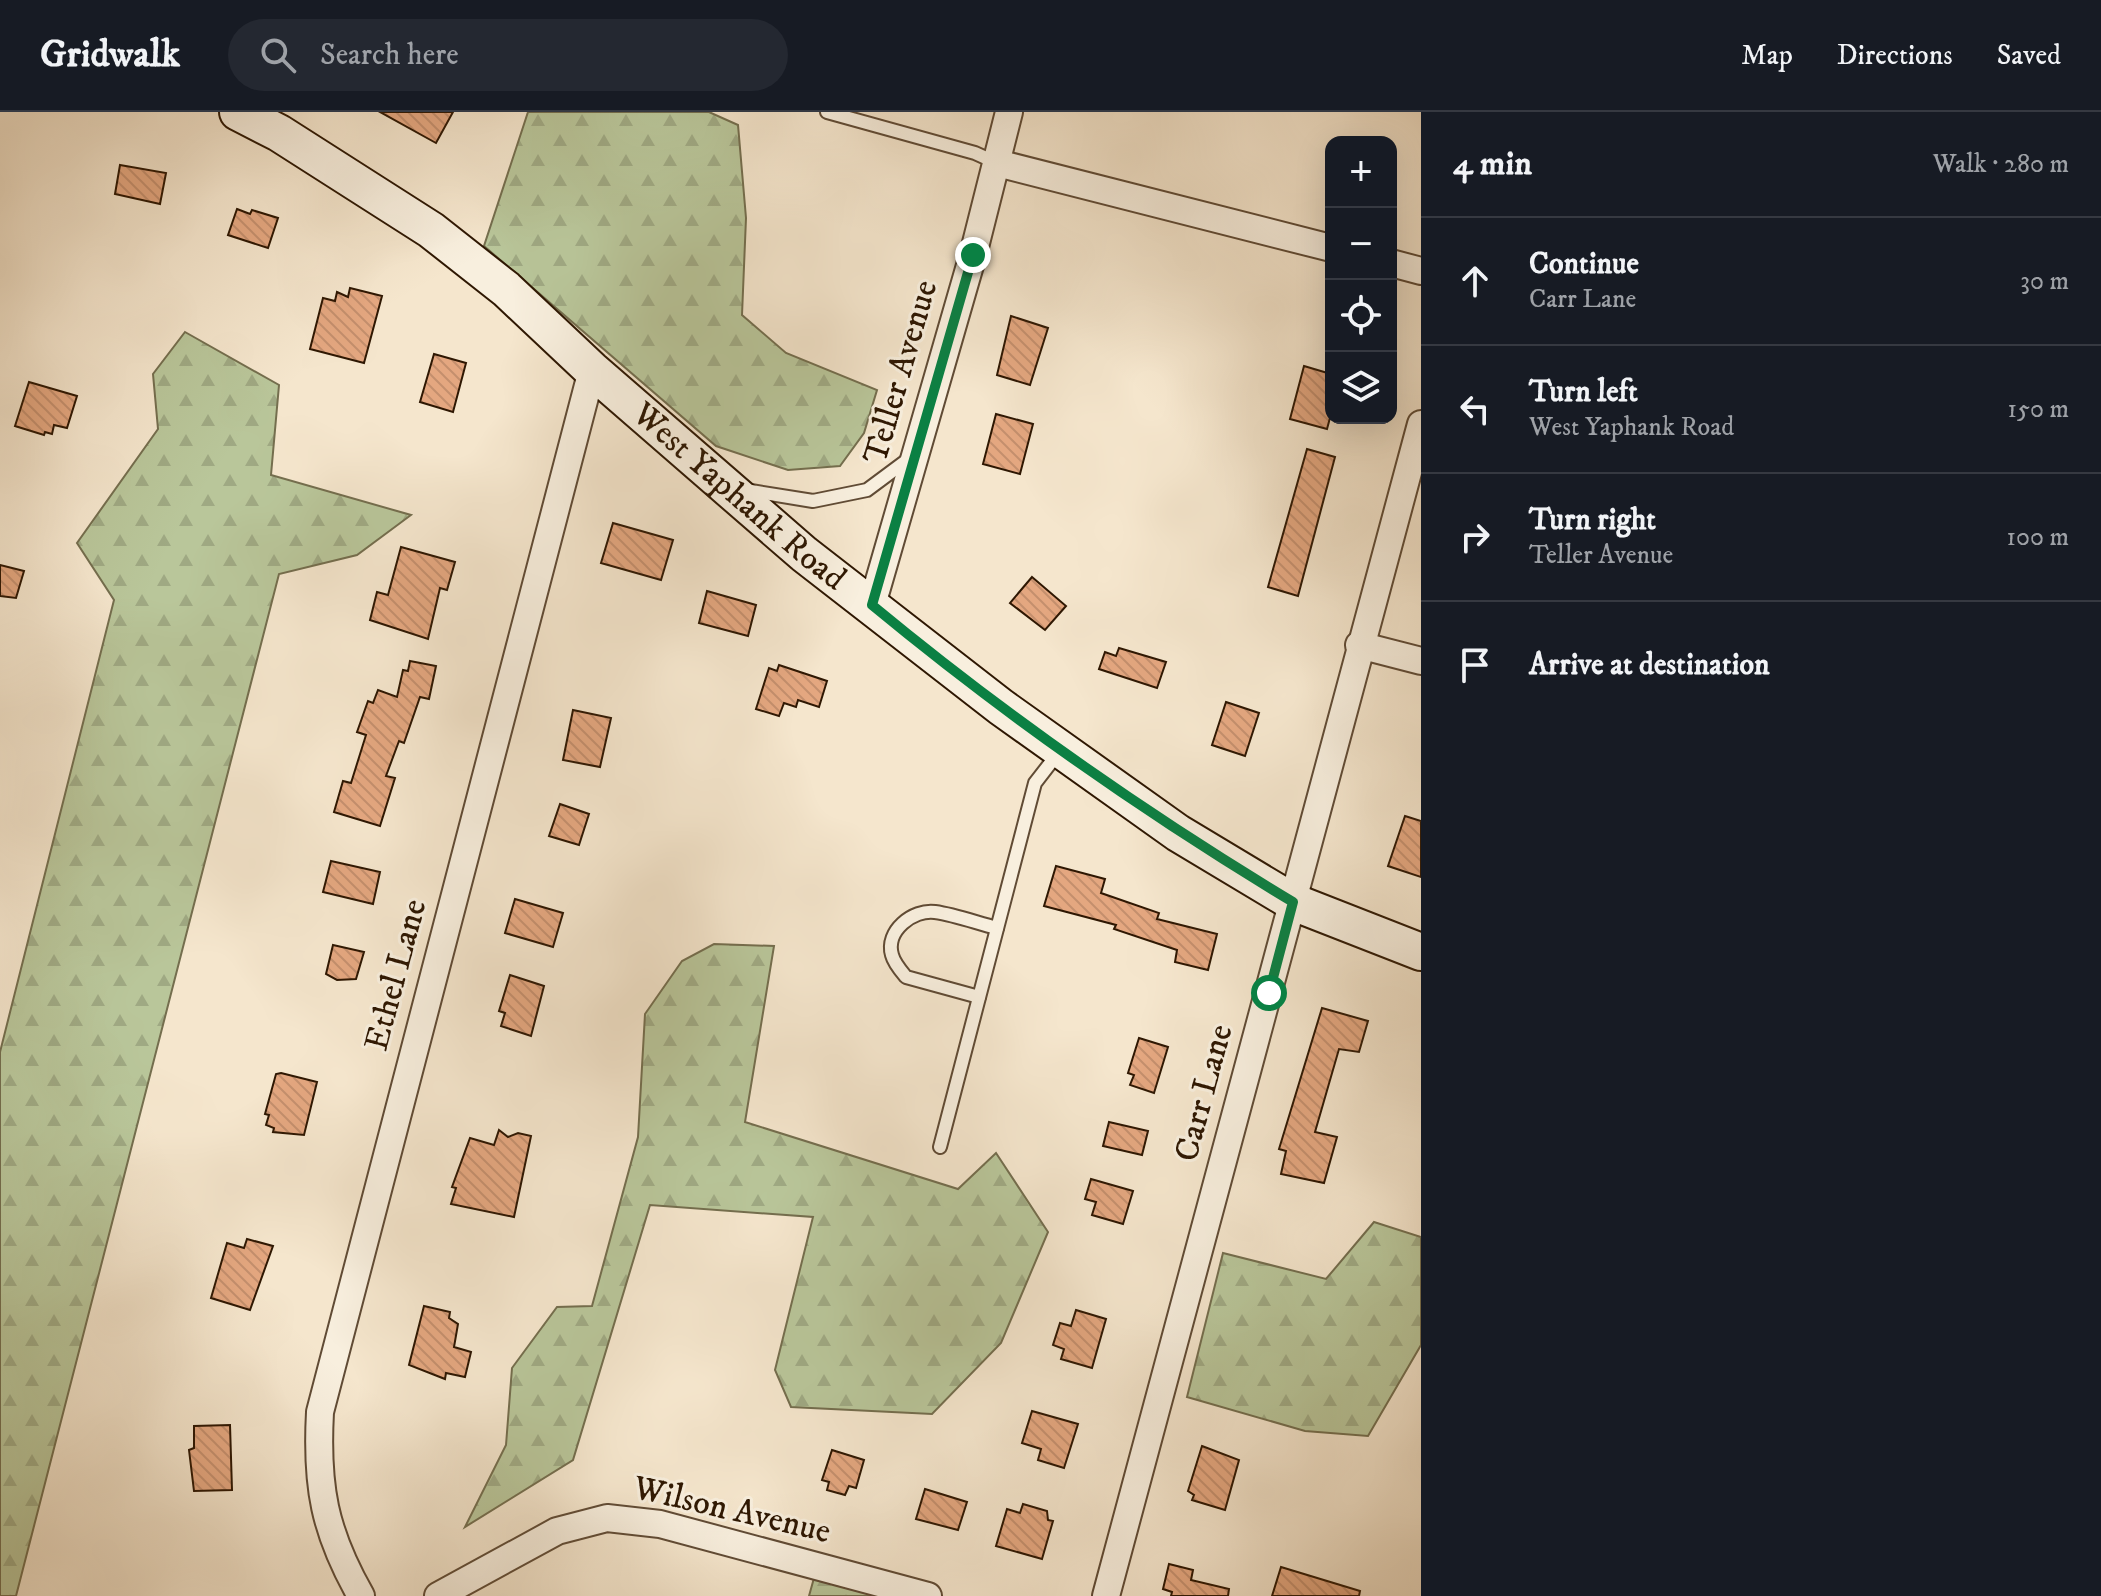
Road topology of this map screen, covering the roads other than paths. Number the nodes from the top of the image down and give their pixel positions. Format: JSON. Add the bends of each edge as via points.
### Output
{"nodes":[{"id":1,"x":238,"y":112,"type":"edge"},
{"id":2,"x":827,"y":112,"type":"edge"},
{"id":3,"x":1009,"y":112,"type":"edge"},
{"id":4,"x":997,"y":163,"type":"junction"},
{"id":5,"x":1325,"y":246,"type":"edge"},
{"id":6,"x":1397,"y":265,"type":"edge"},
{"id":7,"x":1421,"y":271,"type":"edge"},
{"id":8,"x":592,"y":370,"type":"junction"},
{"id":9,"x":1421,"y":424,"type":"edge"},
{"id":10,"x":916,"y":453,"type":"junction"},
{"id":11,"x":727,"y":487,"type":"junction"},
{"id":12,"x":872,"y":605,"type":"junction"},
{"id":13,"x":1359,"y":645,"type":"junction"},
{"id":14,"x":1421,"y":661,"type":"edge"},
{"id":15,"x":1061,"y":750,"type":"junction"},
{"id":16,"x":1293,"y":902,"type":"junction"},
{"id":17,"x":997,"y":928,"type":"junction"},
{"id":18,"x":1421,"y":952,"type":"edge"},
{"id":19,"x":979,"y":997,"type":"junction"},
{"id":20,"x":940,"y":1147,"type":"dead end"},
{"id":21,"x":361,"y":1596,"type":"edge"},
{"id":22,"x":438,"y":1596,"type":"edge"},
{"id":23,"x":928,"y":1596,"type":"edge"},
{"id":24,"x":1106,"y":1596,"type":"edge"}],
"edges":[{"from":1,"to":8,"type":"street","name":"West Yaphank Road","via":[[431,230],[506,289]]},
{"from":2,"to":4,"type":"lane"},
{"from":3,"to":4,"type":"street","name":"Teller Avenue"},
{"from":4,"to":5,"type":"street"},
{"from":4,"to":10,"type":"street","name":"Teller Avenue"},
{"from":6,"to":7,"type":"street"},
{"from":8,"to":11,"type":"street","name":"West Yaphank Road"},
{"from":8,"to":21,"type":"street","name":"Ethel Lane","via":[[320,1412],[317,1463],[325,1512],[337,1554]]},
{"from":9,"to":13,"type":"street","name":"Carr Lane"},
{"from":10,"to":11,"type":"lane","via":[[867,490],[813,501]]},
{"from":10,"to":12,"type":"street","name":"Teller Avenue"},
{"from":11,"to":12,"type":"street","name":"West Yaphank Road"},
{"from":12,"to":15,"type":"street","name":"West Yaphank Road"},
{"from":13,"to":14,"type":"street"},
{"from":13,"to":16,"type":"street","name":"Carr Lane"},
{"from":15,"to":16,"type":"street","name":"West Yaphank Road","via":[[1178,833]]},
{"from":15,"to":17,"type":"lane","via":[[1035,783]]},
{"from":16,"to":18,"type":"street","name":"West Yaphank Road"},
{"from":16,"to":24,"type":"street","name":"Carr Lane"},
{"from":17,"to":19,"type":"lane"},
{"from":17,"to":19,"type":"lane","via":[[918,913],[905,921],[892,941],[891,954],[906,977]]},
{"from":19,"to":20,"type":"lane"},
{"from":22,"to":23,"type":"street","name":"Wilson Avenue","via":[[557,1531],[607,1518],[660,1524]]}]}
